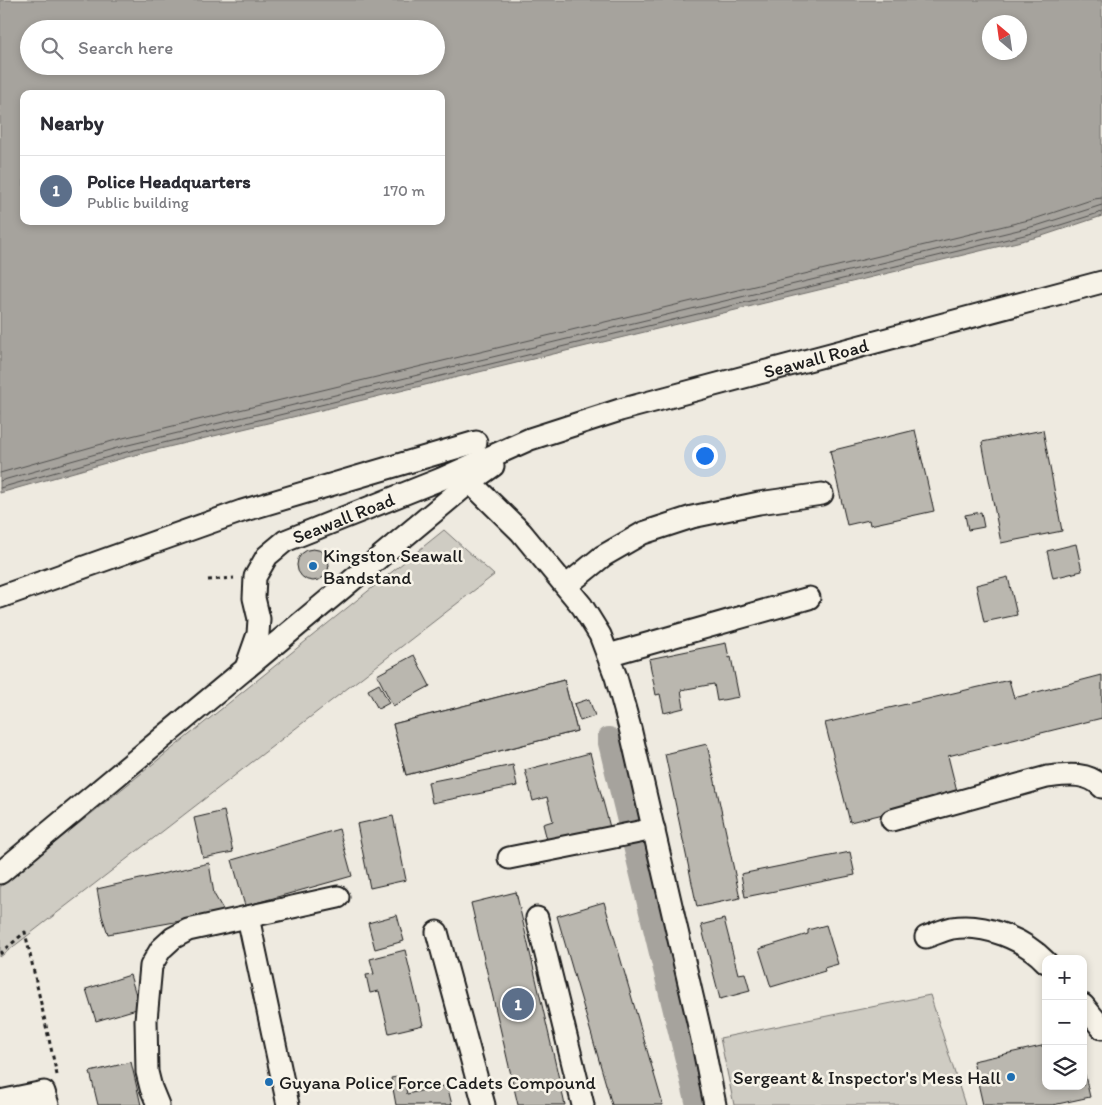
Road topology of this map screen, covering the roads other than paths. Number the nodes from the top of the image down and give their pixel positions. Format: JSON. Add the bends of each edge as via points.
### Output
{"nodes":[{"id":1,"x":1102,"y":282,"type":"edge"},
{"id":2,"x":530,"y":439,"type":"junction"},
{"id":3,"x":476,"y":442,"type":"dead end"},
{"id":4,"x":470,"y":482,"type":"junction"},
{"id":5,"x":822,"y":494,"type":"dead end"},
{"id":6,"x":566,"y":586,"type":"junction"},
{"id":7,"x":0,"y":596,"type":"edge"},
{"id":8,"x":809,"y":598,"type":"dead end"},
{"id":9,"x":608,"y":655,"type":"junction"},
{"id":10,"x":246,"y":668,"type":"junction"},
{"id":11,"x":1102,"y":787,"type":"edge"},
{"id":12,"x":892,"y":820,"type":"dead end"},
{"id":13,"x":654,"y":829,"type":"junction"},
{"id":14,"x":509,"y":858,"type":"dead end"},
{"id":15,"x":0,"y":873,"type":"edge"},
{"id":16,"x":338,"y":897,"type":"dead end"},
{"id":17,"x":248,"y":916,"type":"junction"},
{"id":18,"x":537,"y":918,"type":"dead end"},
{"id":19,"x":437,"y":932,"type":"dead end"},
{"id":20,"x":926,"y":937,"type":"dead end"},
{"id":21,"x":1042,"y":958,"type":"edge"},
{"id":22,"x":1087,"y":1010,"type":"edge"},
{"id":23,"x":1102,"y":1028,"type":"edge"},
{"id":24,"x":0,"y":1101,"type":"edge"},
{"id":25,"x":48,"y":1105,"type":"edge"},
{"id":26,"x":158,"y":1105,"type":"edge"},
{"id":27,"x":288,"y":1105,"type":"edge"},
{"id":28,"x":484,"y":1105,"type":"edge"},
{"id":29,"x":583,"y":1105,"type":"edge"},
{"id":30,"x":715,"y":1105,"type":"edge"}],
"edges":[{"from":1,"to":2,"type":"street","name":"Seawall Road","via":[[620,410]]},
{"from":2,"to":4,"type":"street","name":"Seawall Road"},
{"from":2,"to":10,"type":"street","name":"Seawall Road","via":[[285,541],[267,556],[255,577],[258,634]]},
{"from":3,"to":7,"type":"street","via":[[242,510]]},
{"from":4,"to":6,"type":"street","via":[[521,532]]},
{"from":4,"to":10,"type":"street","name":"Seawall Road"},
{"from":5,"to":6,"type":"street","via":[[692,517],[643,533],[603,556]]},
{"from":6,"to":9,"type":"street","via":[[600,635]]},
{"from":8,"to":9,"type":"street"},
{"from":9,"to":13,"type":"street","via":[[630,728]]},
{"from":10,"to":15,"type":"street","name":"Seawall Road"},
{"from":11,"to":12,"type":"street","via":[[1084,776],[1046,777]]},
{"from":13,"to":14,"type":"street"},
{"from":13,"to":30,"type":"street"},
{"from":16,"to":17,"type":"street"},
{"from":17,"to":26,"type":"street","via":[[188,930],[161,949],[151,966],[146,1020],[147,1072]]},
{"from":17,"to":27,"type":"street"},
{"from":18,"to":29,"type":"street"},
{"from":19,"to":28,"type":"street"},
{"from":20,"to":21,"type":"street","via":[[952,928],[971,927],[999,933]]},
{"from":22,"to":23,"type":"street"},
{"from":24,"to":25,"type":"street","via":[[44,1092]]}]}
